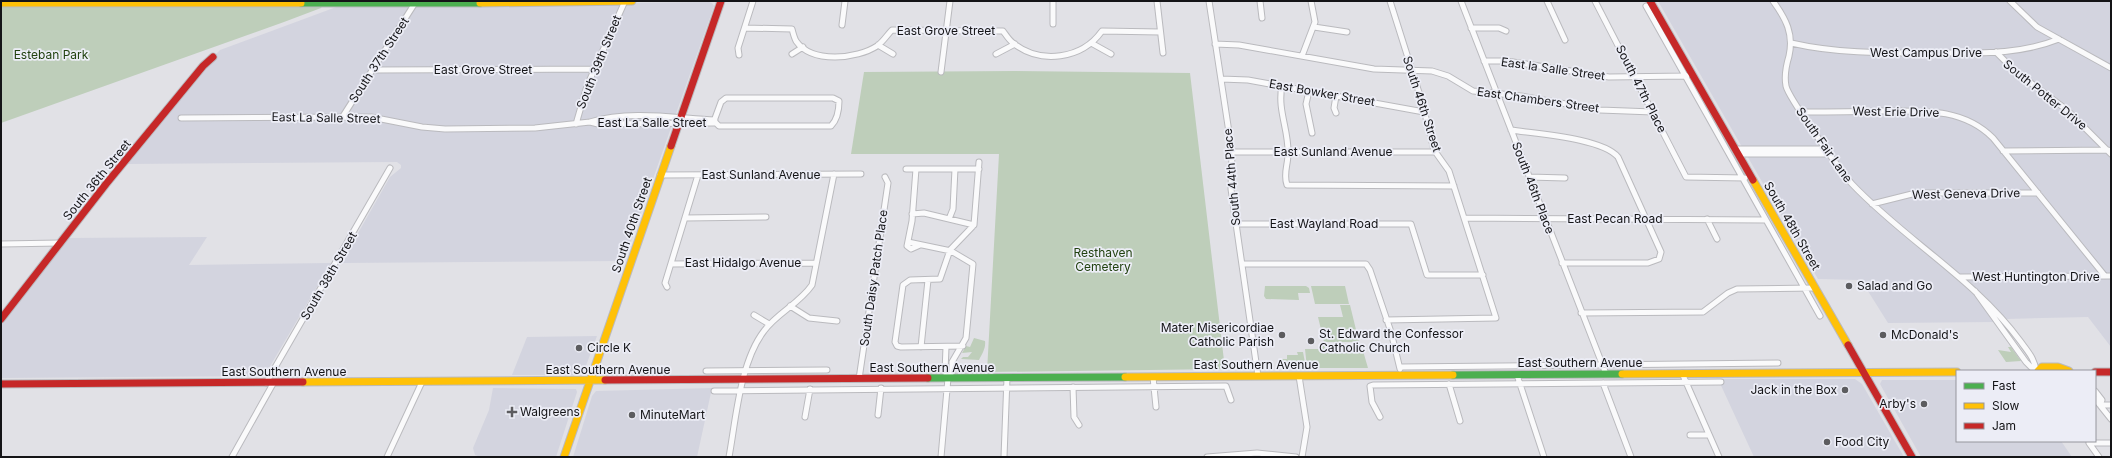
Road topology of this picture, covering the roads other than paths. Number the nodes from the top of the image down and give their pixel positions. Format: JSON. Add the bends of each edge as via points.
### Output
{"nodes":[{"id":1,"x":625,"y":1,"type":"edge"},
{"id":2,"x":632,"y":1,"type":"edge"},
{"id":3,"x":720,"y":1,"type":"edge"},
{"id":4,"x":753,"y":1,"type":"edge"},
{"id":5,"x":846,"y":1,"type":"edge"},
{"id":6,"x":950,"y":1,"type":"edge"},
{"id":7,"x":1053,"y":1,"type":"edge"},
{"id":8,"x":1157,"y":1,"type":"edge"},
{"id":9,"x":1209,"y":1,"type":"edge"},
{"id":10,"x":1260,"y":1,"type":"edge"},
{"id":11,"x":1311,"y":1,"type":"edge"},
{"id":12,"x":1390,"y":1,"type":"edge"},
{"id":13,"x":1461,"y":1,"type":"edge"},
{"id":14,"x":1547,"y":1,"type":"edge"},
{"id":15,"x":1595,"y":1,"type":"edge"},
{"id":16,"x":1773,"y":1,"type":"edge"},
{"id":17,"x":2010,"y":1,"type":"edge"},
{"id":18,"x":253,"y":2,"type":"edge"},
{"id":19,"x":530,"y":2,"type":"edge"},
{"id":20,"x":1,"y":3,"type":"edge"},
{"id":21,"x":415,"y":3,"type":"junction"},
{"id":22,"x":1651,"y":4,"type":"edge"},
{"id":23,"x":1262,"y":18,"type":"dead end"},
{"id":24,"x":1053,"y":24,"type":"dead end"},
{"id":25,"x":842,"y":25,"type":"dead end"},
{"id":26,"x":745,"y":28,"type":"junction"},
{"id":27,"x":1314,"y":28,"type":"junction"},
{"id":28,"x":1471,"y":28,"type":"junction"},
{"id":29,"x":946,"y":30,"type":"junction"},
{"id":30,"x":1506,"y":31,"type":"dead end"},
{"id":31,"x":1160,"y":32,"type":"junction"},
{"id":32,"x":1347,"y":32,"type":"dead end"},
{"id":33,"x":2059,"y":39,"type":"junction"},
{"id":34,"x":1565,"y":40,"type":"dead end"},
{"id":35,"x":1791,"y":43,"type":"junction"},
{"id":36,"x":1015,"y":44,"type":"junction"},
{"id":37,"x":1093,"y":44,"type":"junction"},
{"id":38,"x":1215,"y":44,"type":"junction"},
{"id":39,"x":878,"y":45,"type":"junction"},
{"id":40,"x":803,"y":47,"type":"junction"},
{"id":41,"x":1996,"y":52,"type":"junction"},
{"id":42,"x":1162,"y":53,"type":"dead end"},
{"id":43,"x":792,"y":54,"type":"dead end"},
{"id":44,"x":893,"y":54,"type":"dead end"},
{"id":45,"x":996,"y":54,"type":"dead end"},
{"id":46,"x":1111,"y":54,"type":"dead end"},
{"id":47,"x":739,"y":55,"type":"dead end"},
{"id":48,"x":1302,"y":56,"type":"junction"},
{"id":49,"x":213,"y":57,"type":"dead end"},
{"id":50,"x":1484,"y":60,"type":"junction"},
{"id":51,"x":2111,"y":68,"type":"edge"},
{"id":52,"x":595,"y":69,"type":"junction"},
{"id":53,"x":372,"y":70,"type":"junction"},
{"id":54,"x":1411,"y":70,"type":"junction"},
{"id":55,"x":941,"y":72,"type":"dead end"},
{"id":56,"x":1686,"y":76,"type":"junction"},
{"id":57,"x":1693,"y":76,"type":"junction"},
{"id":58,"x":1634,"y":77,"type":"junction"},
{"id":59,"x":1221,"y":79,"type":"junction"},
{"id":60,"x":1282,"y":86,"type":"junction"},
{"id":61,"x":1309,"y":91,"type":"junction"},
{"id":62,"x":1496,"y":94,"type":"junction"},
{"id":63,"x":1336,"y":96,"type":"junction"},
{"id":64,"x":1424,"y":112,"type":"junction"},
{"id":65,"x":1653,"y":112,"type":"junction"},
{"id":66,"x":1800,"y":112,"type":"junction"},
{"id":67,"x":1336,"y":113,"type":"dead end"},
{"id":68,"x":343,"y":116,"type":"junction"},
{"id":69,"x":181,"y":118,"type":"dead end"},
{"id":70,"x":679,"y":121,"type":"junction"},
{"id":71,"x":715,"y":123,"type":"junction"},
{"id":72,"x":576,"y":124,"type":"junction"},
{"id":73,"x":1511,"y":130,"type":"junction"},
{"id":74,"x":1312,"y":133,"type":"dead end"},
{"id":75,"x":1826,"y":149,"type":"junction"},
{"id":76,"x":1736,"y":151,"type":"junction"},
{"id":77,"x":2003,"y":151,"type":"junction"},
{"id":78,"x":1232,"y":152,"type":"junction"},
{"id":79,"x":1288,"y":152,"type":"junction"},
{"id":80,"x":1435,"y":152,"type":"junction"},
{"id":81,"x":2110,"y":152,"type":"edge"},
{"id":82,"x":1829,"y":154,"type":"junction"},
{"id":83,"x":979,"y":162,"type":"dead end"},
{"id":84,"x":390,"y":168,"type":"dead end"},
{"id":85,"x":906,"y":169,"type":"dead end"},
{"id":86,"x":916,"y":169,"type":"junction"},
{"id":87,"x":955,"y":169,"type":"junction"},
{"id":88,"x":979,"y":169,"type":"junction"},
{"id":89,"x":834,"y":174,"type":"junction"},
{"id":90,"x":861,"y":174,"type":"dead end"},
{"id":91,"x":660,"y":175,"type":"junction"},
{"id":92,"x":698,"y":175,"type":"junction"},
{"id":93,"x":885,"y":177,"type":"dead end"},
{"id":94,"x":1529,"y":177,"type":"junction"},
{"id":95,"x":1565,"y":178,"type":"dead end"},
{"id":96,"x":1743,"y":178,"type":"junction"},
{"id":97,"x":1752,"y":178,"type":"junction"},
{"id":98,"x":1454,"y":186,"type":"junction"},
{"id":99,"x":2038,"y":193,"type":"junction"},
{"id":100,"x":1872,"y":204,"type":"junction"},
{"id":101,"x":912,"y":214,"type":"junction"},
{"id":102,"x":766,"y":217,"type":"dead end"},
{"id":103,"x":685,"y":218,"type":"junction"},
{"id":104,"x":1464,"y":218,"type":"junction"},
{"id":105,"x":949,"y":219,"type":"junction"},
{"id":106,"x":1545,"y":219,"type":"junction"},
{"id":107,"x":1646,"y":219,"type":"junction"},
{"id":108,"x":1707,"y":219,"type":"junction"},
{"id":109,"x":1766,"y":220,"type":"junction"},
{"id":110,"x":974,"y":224,"type":"junction"},
{"id":111,"x":1236,"y":224,"type":"junction"},
{"id":112,"x":1717,"y":238,"type":"dead end"},
{"id":113,"x":60,"y":243,"type":"junction"},
{"id":114,"x":1,"y":244,"type":"edge"},
{"id":115,"x":950,"y":250,"type":"junction"},
{"id":116,"x":816,"y":263,"type":"junction"},
{"id":117,"x":1562,"y":263,"type":"junction"},
{"id":118,"x":671,"y":264,"type":"junction"},
{"id":119,"x":1242,"y":264,"type":"junction"},
{"id":120,"x":1483,"y":275,"type":"junction"},
{"id":121,"x":2108,"y":276,"type":"edge"},
{"id":122,"x":1960,"y":277,"type":"junction"},
{"id":123,"x":928,"y":280,"type":"junction"},
{"id":124,"x":667,"y":287,"type":"dead end"},
{"id":125,"x":1805,"y":288,"type":"junction"},
{"id":126,"x":1814,"y":288,"type":"junction"},
{"id":127,"x":790,"y":306,"type":"junction"},
{"id":128,"x":1582,"y":313,"type":"junction"},
{"id":129,"x":754,"y":316,"type":"dead end"},
{"id":130,"x":1820,"y":316,"type":"dead end"},
{"id":131,"x":1,"y":319,"type":"edge"},
{"id":132,"x":1386,"y":320,"type":"junction"},
{"id":133,"x":837,"y":321,"type":"dead end"},
{"id":134,"x":769,"y":324,"type":"junction"},
{"id":135,"x":963,"y":346,"type":"junction"},
{"id":136,"x":921,"y":347,"type":"junction"},
{"id":137,"x":949,"y":347,"type":"junction"},
{"id":138,"x":952,"y":362,"type":"junction"},
{"id":139,"x":1778,"y":363,"type":"dead end"},
{"id":140,"x":1602,"y":365,"type":"junction"},
{"id":141,"x":1400,"y":367,"type":"junction"},
{"id":142,"x":827,"y":370,"type":"dead end"},
{"id":143,"x":2036,"y":370,"type":"edge"},
{"id":144,"x":2038,"y":370,"type":"edge"},
{"id":145,"x":2066,"y":370,"type":"edge"},
{"id":146,"x":706,"y":371,"type":"dead end"},
{"id":147,"x":747,"y":371,"type":"junction"},
{"id":148,"x":1863,"y":372,"type":"junction"},
{"id":149,"x":1956,"y":372,"type":"edge"},
{"id":150,"x":2096,"y":372,"type":"edge"},
{"id":151,"x":2111,"y":372,"type":"edge"},
{"id":152,"x":1682,"y":373,"type":"junction"},
{"id":153,"x":1606,"y":374,"type":"junction"},
{"id":154,"x":1402,"y":375,"type":"junction"},
{"id":155,"x":1517,"y":375,"type":"junction"},
{"id":156,"x":1258,"y":376,"type":"junction"},
{"id":157,"x":1299,"y":376,"type":"junction"},
{"id":158,"x":1153,"y":377,"type":"junction"},
{"id":159,"x":948,"y":378,"type":"junction"},
{"id":160,"x":1007,"y":378,"type":"junction"},
{"id":161,"x":860,"y":379,"type":"junction"},
{"id":162,"x":590,"y":381,"type":"junction"},
{"id":163,"x":745,"y":381,"type":"junction"},
{"id":164,"x":270,"y":382,"type":"junction"},
{"id":165,"x":422,"y":382,"type":"junction"},
{"id":166,"x":1686,"y":382,"type":"junction"},
{"id":167,"x":1722,"y":382,"type":"dead end"},
{"id":168,"x":1603,"y":383,"type":"junction"},
{"id":169,"x":1,"y":384,"type":"edge"},
{"id":170,"x":1449,"y":384,"type":"junction"},
{"id":171,"x":1520,"y":384,"type":"junction"},
{"id":172,"x":1073,"y":387,"type":"junction"},
{"id":173,"x":1154,"y":387,"type":"junction"},
{"id":174,"x":881,"y":388,"type":"junction"},
{"id":175,"x":947,"y":388,"type":"junction"},
{"id":176,"x":1007,"y":388,"type":"junction"},
{"id":177,"x":743,"y":389,"type":"junction"},
{"id":178,"x":810,"y":389,"type":"junction"},
{"id":179,"x":714,"y":391,"type":"dead end"},
{"id":180,"x":2096,"y":392,"type":"edge"},
{"id":181,"x":1231,"y":400,"type":"dead end"},
{"id":182,"x":2096,"y":400,"type":"edge"},
{"id":183,"x":2111,"y":404,"type":"edge"},
{"id":184,"x":2100,"y":405,"type":"junction"},
{"id":185,"x":1156,"y":407,"type":"dead end"},
{"id":186,"x":878,"y":415,"type":"dead end"},
{"id":187,"x":805,"y":417,"type":"dead end"},
{"id":188,"x":1380,"y":417,"type":"dead end"},
{"id":189,"x":2111,"y":419,"type":"edge"},
{"id":190,"x":1460,"y":421,"type":"dead end"},
{"id":191,"x":1079,"y":425,"type":"dead end"},
{"id":192,"x":1690,"y":435,"type":"dead end"},
{"id":193,"x":1709,"y":435,"type":"junction"},
{"id":194,"x":2111,"y":443,"type":"edge"},
{"id":195,"x":232,"y":457,"type":"edge"},
{"id":196,"x":387,"y":457,"type":"edge"},
{"id":197,"x":564,"y":457,"type":"edge"},
{"id":198,"x":729,"y":457,"type":"edge"},
{"id":199,"x":941,"y":457,"type":"edge"},
{"id":200,"x":1004,"y":457,"type":"edge"},
{"id":201,"x":1207,"y":457,"type":"edge"},
{"id":202,"x":1296,"y":457,"type":"edge"},
{"id":203,"x":1302,"y":457,"type":"edge"},
{"id":204,"x":1544,"y":457,"type":"edge"},
{"id":205,"x":1631,"y":457,"type":"edge"},
{"id":206,"x":1719,"y":457,"type":"edge"},
{"id":207,"x":1912,"y":457,"type":"edge"},
{"id":208,"x":2099,"y":457,"type":"edge"}],
"edges":[{"from":1,"to":2,"type":"main road"},
{"from":1,"to":19,"type":"main road"},
{"from":1,"to":52,"type":"street","name":"South 39th Street"},
{"from":3,"to":70,"type":"main road","name":"South 40th Street"},
{"from":4,"to":26,"type":"street"},
{"from":5,"to":25,"type":"street"},
{"from":6,"to":29,"type":"street"},
{"from":7,"to":24,"type":"street"},
{"from":8,"to":31,"type":"street"},
{"from":9,"to":38,"type":"street","name":"South 44th Place"},
{"from":10,"to":23,"type":"street"},
{"from":11,"to":27,"type":"street","via":[[1315,18]]},
{"from":12,"to":54,"type":"street","name":"South 46th Street"},
{"from":13,"to":28,"type":"street","name":"South 46th Place"},
{"from":14,"to":34,"type":"street"},
{"from":15,"to":58,"type":"street","name":"South 47th Place"},
{"from":16,"to":35,"type":"street","name":"South Fair Lane","via":[[1788,24]]},
{"from":17,"to":33,"type":"street","via":[[2037,27]]},
{"from":18,"to":20,"type":"main road"},
{"from":18,"to":21,"type":"main road"},
{"from":19,"to":21,"type":"main road"},
{"from":21,"to":53,"type":"street","name":"South 37th Street"},
{"from":22,"to":56,"type":"street","name":"South 48th Street","via":[[1646,6]]},
{"from":22,"to":57,"type":"main road","name":"South 48th Street"},
{"from":26,"to":40,"type":"street","via":[[792,29],[793,37]]},
{"from":26,"to":47,"type":"street","via":[[738,48]]},
{"from":27,"to":32,"type":"street"},
{"from":27,"to":48,"type":"street"},
{"from":28,"to":30,"type":"street","via":[[1499,28]]},
{"from":28,"to":50,"type":"street","name":"South 46th Place"},
{"from":29,"to":36,"type":"street","name":"East Grove Street","via":[[1003,30]]},
{"from":29,"to":39,"type":"street","name":"East Grove Street","via":[[892,30]]},
{"from":29,"to":55,"type":"street"},
{"from":31,"to":37,"type":"street","name":"East Grove Street","via":[[1102,31]]},
{"from":31,"to":42,"type":"street"},
{"from":33,"to":41,"type":"street","name":"West Campus Drive","via":[[2029,49]]},
{"from":33,"to":51,"type":"street"},
{"from":35,"to":41,"type":"street","name":"West Campus Drive","via":[[1846,53]]},
{"from":35,"to":66,"type":"street","name":"South Fair Lane","via":[[1784,81]]},
{"from":36,"to":37,"type":"street","name":"East Grove Street","via":[[1039,54],[1056,56],[1072,54]]},
{"from":36,"to":45,"type":"street","name":"East Grove Street"},
{"from":37,"to":46,"type":"street"},
{"from":38,"to":48,"type":"street","name":"East Chambers Street","via":[[1239,45]]},
{"from":38,"to":59,"type":"street","name":"South 44th Place"},
{"from":39,"to":40,"type":"street","name":"East Grove Street","via":[[849,56],[813,53]]},
{"from":39,"to":44,"type":"street","name":"East Grove Street"},
{"from":40,"to":43,"type":"street"},
{"from":41,"to":81,"type":"street","name":"South Potter Drive","via":[[2015,71],[2066,108]]},
{"from":48,"to":54,"type":"street","name":"East Chambers Street","via":[[1374,69]]},
{"from":49,"to":113,"type":"main road","name":"South 36th Street","via":[[203,66]]},
{"from":50,"to":58,"type":"street","name":"East la Salle Street","via":[[1507,61],[1593,75]]},
{"from":50,"to":62,"type":"street","name":"South 46th Place"},
{"from":52,"to":53,"type":"street","name":"East Grove Street"},
{"from":52,"to":72,"type":"street","name":"South 39th Street","via":[[581,101]]},
{"from":53,"to":68,"type":"street","name":"South 37th Street"},
{"from":54,"to":62,"type":"street","name":"East Chambers Street","via":[[1440,72],[1473,91]]},
{"from":54,"to":64,"type":"street","name":"South 46th Street"},
{"from":56,"to":57,"type":"street","name":"East la Salle Street"},
{"from":56,"to":58,"type":"street","name":"East la Salle Street"},
{"from":56,"to":96,"type":"street","name":"South 48th Street"},
{"from":57,"to":76,"type":"main road","name":"South 48th Street"},
{"from":58,"to":65,"type":"street","name":"South 47th Place"},
{"from":59,"to":60,"type":"street","name":"East Bowker Street","via":[[1248,80]]},
{"from":59,"to":78,"type":"street","name":"South 44th Place"},
{"from":60,"to":61,"type":"street","name":"East Bowker Street"},
{"from":60,"to":79,"type":"street","via":[[1278,105]]},
{"from":61,"to":63,"type":"street","name":"East Bowker Street"},
{"from":61,"to":74,"type":"street","via":[[1306,104]]},
{"from":62,"to":65,"type":"street","name":"East Chambers Street","via":[[1600,110]]},
{"from":62,"to":73,"type":"street","name":"South 46th Place"},
{"from":63,"to":64,"type":"street","name":"East Bowker Street"},
{"from":63,"to":67,"type":"street"},
{"from":64,"to":80,"type":"street","name":"South 46th Street"},
{"from":65,"to":96,"type":"street","name":"South 47th Place","via":[[1686,176]]},
{"from":66,"to":75,"type":"street","name":"South Fair Lane"},
{"from":66,"to":77,"type":"street","name":"West Erie Drive","via":[[1947,113],[1964,118],[1984,129]]},
{"from":68,"to":69,"type":"street","name":"East La Salle Street"},
{"from":68,"to":72,"type":"street","name":"East La Salle Street","via":[[371,117],[445,129],[535,128]]},
{"from":70,"to":71,"type":"street","name":"East La Salle Street"},
{"from":70,"to":72,"type":"street","name":"East La Salle Street"},
{"from":70,"to":91,"type":"main road","name":"South 40th Street"},
{"from":71,"to":71,"type":"street","name":"East La Salle Street","via":[[723,99],[836,99],[839,105],[836,121],[831,126]]},
{"from":73,"to":94,"type":"street","name":"South 46th Place"},
{"from":73,"to":107,"type":"street","via":[[1598,144],[1613,151]]},
{"from":75,"to":76,"type":"street"},
{"from":75,"to":82,"type":"street","name":"South Fair Lane"},
{"from":76,"to":82,"type":"street"},
{"from":76,"to":97,"type":"main road","name":"South 48th Street"},
{"from":77,"to":81,"type":"street"},
{"from":77,"to":99,"type":"street","name":"West Erie Drive"},
{"from":78,"to":79,"type":"street","name":"East Sunland Avenue"},
{"from":78,"to":111,"type":"street","name":"South 44th Place","via":[[1231,189]]},
{"from":79,"to":80,"type":"street","name":"East Sunland Avenue"},
{"from":79,"to":98,"type":"street","via":[[1284,180],[1287,185]]},
{"from":80,"to":98,"type":"street","name":"South 46th Street","via":[[1449,171]]},
{"from":82,"to":100,"type":"street","name":"South Fair Lane","via":[[1850,182]]},
{"from":83,"to":88,"type":"street"},
{"from":84,"to":164,"type":"street","name":"South 38th Street"},
{"from":85,"to":86,"type":"street"},
{"from":86,"to":87,"type":"street"},
{"from":86,"to":101,"type":"street"},
{"from":87,"to":88,"type":"street"},
{"from":87,"to":105,"type":"street","via":[[953,209]]},
{"from":88,"to":110,"type":"street"},
{"from":89,"to":90,"type":"street","name":"East Sunland Avenue"},
{"from":89,"to":92,"type":"street","name":"East Sunland Avenue"},
{"from":89,"to":116,"type":"street"},
{"from":91,"to":92,"type":"street","name":"East Sunland Avenue"},
{"from":91,"to":162,"type":"main road","name":"South 40th Street"},
{"from":92,"to":103,"type":"street"},
{"from":93,"to":161,"type":"street","name":"South Daisy Patch Place","via":[[888,183]]},
{"from":94,"to":95,"type":"street"},
{"from":94,"to":106,"type":"street","name":"South 46th Place"},
{"from":96,"to":97,"type":"street"},
{"from":96,"to":109,"type":"street","name":"South 48th Street"},
{"from":97,"to":126,"type":"main road","name":"South 48th Street"},
{"from":98,"to":104,"type":"street","name":"South 46th Street"},
{"from":99,"to":100,"type":"street","name":"West Geneva Drive","via":[[1916,193]]},
{"from":99,"to":121,"type":"street","name":"West Erie Drive"},
{"from":100,"to":122,"type":"street","name":"South Fair Lane"},
{"from":101,"to":105,"type":"street","via":[[924,213]]},
{"from":101,"to":115,"type":"street","via":[[908,245]]},
{"from":102,"to":103,"type":"street"},
{"from":103,"to":118,"type":"street"},
{"from":104,"to":106,"type":"street","name":"East Pecan Road"},
{"from":104,"to":120,"type":"street","name":"South 46th Street"},
{"from":105,"to":110,"type":"street"},
{"from":106,"to":107,"type":"street","name":"East Pecan Road"},
{"from":106,"to":117,"type":"street","name":"South 46th Place"},
{"from":107,"to":108,"type":"street","name":"East Pecan Road"},
{"from":107,"to":117,"type":"street","via":[[1661,252],[1659,259],[1648,263]]},
{"from":108,"to":109,"type":"street","name":"East Pecan Road"},
{"from":108,"to":112,"type":"street"},
{"from":109,"to":125,"type":"street","name":"South 48th Street"},
{"from":110,"to":115,"type":"street"},
{"from":111,"to":119,"type":"street","name":"South 44th Place"},
{"from":111,"to":120,"type":"street","name":"East Wayland Road","via":[[1411,224],[1427,275]]},
{"from":113,"to":114,"type":"street"},
{"from":113,"to":131,"type":"main road","name":"South 36th Street"},
{"from":115,"to":123,"type":"street","via":[[940,279]]},
{"from":115,"to":135,"type":"street","via":[[965,256],[973,264],[967,336]]},
{"from":116,"to":118,"type":"street","name":"East Hidalgo Avenue"},
{"from":116,"to":127,"type":"street","via":[[810,288]]},
{"from":117,"to":128,"type":"street","name":"South 46th Place"},
{"from":118,"to":124,"type":"street","via":[[665,283]]},
{"from":119,"to":132,"type":"street","via":[[1366,264]]},
{"from":119,"to":156,"type":"street","name":"South 44th Place"},
{"from":120,"to":132,"type":"street","name":"South 46th Street","via":[[1496,318]]},
{"from":121,"to":122,"type":"street","name":"West Huntington Drive"},
{"from":122,"to":143,"type":"street","name":"South Fair Lane","via":[[1987,300],[2013,331],[2035,362]]},
{"from":123,"to":136,"type":"street"},
{"from":123,"to":136,"type":"street","via":[[907,282],[903,286],[895,340],[897,346]]},
{"from":125,"to":126,"type":"street"},
{"from":125,"to":128,"type":"street","via":[[1737,289],[1727,293],[1714,307],[1703,312]]},
{"from":125,"to":130,"type":"street","name":"South 48th Street"},
{"from":126,"to":148,"type":"main road","name":"South 48th Street"},
{"from":127,"to":133,"type":"street","via":[[808,318]]},
{"from":127,"to":134,"type":"street"},
{"from":128,"to":140,"type":"street","name":"South 46th Place"},
{"from":129,"to":134,"type":"street"},
{"from":132,"to":141,"type":"street"},
{"from":134,"to":147,"type":"street","via":[[755,344]]},
{"from":135,"to":137,"type":"street"},
{"from":135,"to":138,"type":"street"},
{"from":136,"to":137,"type":"street"},
{"from":137,"to":138,"type":"street"},
{"from":137,"to":159,"type":"street","via":[[945,372]]},
{"from":138,"to":159,"type":"street","via":[[952,372]]},
{"from":139,"to":140,"type":"street","name":"East Southern Avenue"},
{"from":140,"to":141,"type":"street","name":"East Southern Avenue"},
{"from":140,"to":153,"type":"street","name":"South 46th Place"},
{"from":141,"to":154,"type":"street"},
{"from":142,"to":147,"type":"street"},
{"from":144,"to":145,"type":"main road","via":[[2042,367],[2058,367]]},
{"from":146,"to":147,"type":"street"},
{"from":147,"to":163,"type":"street"},
{"from":148,"to":149,"type":"main road","name":"East Southern Avenue"},
{"from":148,"to":152,"type":"main road","name":"East Southern Avenue"},
{"from":148,"to":207,"type":"main road","name":"South 48th Street"},
{"from":150,"to":151,"type":"main road"},
{"from":152,"to":153,"type":"main road","name":"East Southern Avenue"},
{"from":152,"to":166,"type":"street"},
{"from":153,"to":155,"type":"main road","name":"East Southern Avenue"},
{"from":154,"to":155,"type":"main road","name":"East Southern Avenue"},
{"from":154,"to":157,"type":"main road","name":"East Southern Avenue"},
{"from":155,"to":171,"type":"street"},
{"from":156,"to":157,"type":"main road","name":"East Southern Avenue"},
{"from":156,"to":158,"type":"main road","name":"East Southern Avenue"},
{"from":157,"to":203,"type":"street","via":[[1307,427]]},
{"from":158,"to":160,"type":"main road","name":"East Southern Avenue"},
{"from":158,"to":173,"type":"street"},
{"from":159,"to":160,"type":"main road","name":"East Southern Avenue"},
{"from":159,"to":161,"type":"main road","name":"East Southern Avenue"},
{"from":159,"to":175,"type":"street"},
{"from":160,"to":176,"type":"street"},
{"from":161,"to":163,"type":"main road","name":"East Southern Avenue"},
{"from":162,"to":163,"type":"main road","name":"East Southern Avenue"},
{"from":162,"to":165,"type":"main road","name":"East Southern Avenue"},
{"from":162,"to":197,"type":"main road","name":"South 40th Street"},
{"from":163,"to":177,"type":"street"},
{"from":164,"to":165,"type":"main road","name":"East Southern Avenue"},
{"from":164,"to":169,"type":"main road","name":"East Southern Avenue"},
{"from":164,"to":195,"type":"street","name":"South 38th Street"},
{"from":165,"to":196,"type":"street"},
{"from":166,"to":167,"type":"street","name":"East Southern Avenue"},
{"from":166,"to":168,"type":"street","name":"East Southern Avenue"},
{"from":166,"to":193,"type":"street"},
{"from":168,"to":171,"type":"street","name":"East Southern Avenue"},
{"from":168,"to":205,"type":"street"},
{"from":170,"to":171,"type":"street","name":"East Southern Avenue"},
{"from":170,"to":188,"type":"street","name":"East Southern Avenue","via":[[1370,386],[1374,407]]},
{"from":170,"to":190,"type":"street"},
{"from":171,"to":204,"type":"street"},
{"from":172,"to":173,"type":"street","name":"East Southern Avenue"},
{"from":172,"to":176,"type":"street","name":"East Southern Avenue"},
{"from":172,"to":191,"type":"street","via":[[1074,416]]},
{"from":173,"to":181,"type":"street","name":"East Southern Avenue","via":[[1226,386]]},
{"from":173,"to":185,"type":"street"},
{"from":174,"to":175,"type":"street","name":"East Southern Avenue"},
{"from":174,"to":178,"type":"street","name":"East Southern Avenue"},
{"from":174,"to":186,"type":"street"},
{"from":175,"to":176,"type":"street","name":"East Southern Avenue"},
{"from":175,"to":199,"type":"street"},
{"from":176,"to":200,"type":"street"},
{"from":177,"to":178,"type":"street","name":"East Southern Avenue"},
{"from":177,"to":179,"type":"street","name":"East Southern Avenue"},
{"from":177,"to":198,"type":"street"},
{"from":178,"to":187,"type":"street"},
{"from":180,"to":184,"type":"street","via":[[2102,400]]},
{"from":182,"to":184,"type":"street"},
{"from":183,"to":184,"type":"street"},
{"from":184,"to":189,"type":"street"},
{"from":192,"to":193,"type":"street"},
{"from":193,"to":206,"type":"street"},
{"from":194,"to":208,"type":"street","via":[[2089,443]]},
{"from":201,"to":202,"type":"street","via":[[1257,453]]}]}
